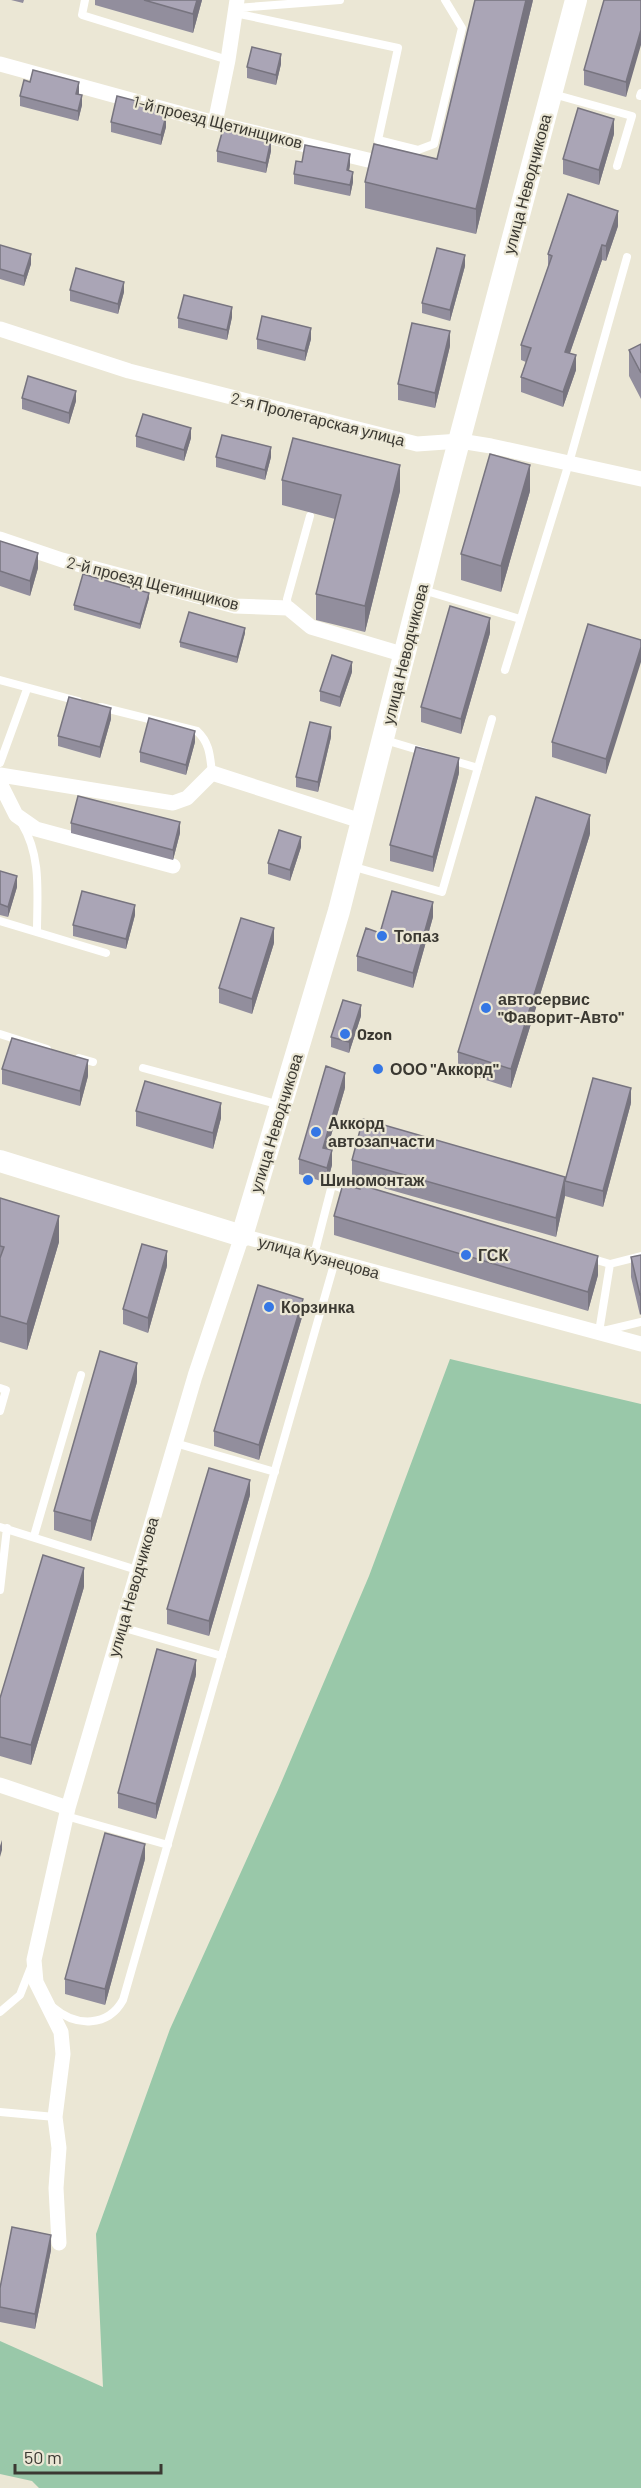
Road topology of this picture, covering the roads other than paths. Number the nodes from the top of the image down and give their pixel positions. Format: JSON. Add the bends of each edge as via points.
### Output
{"nodes":[{"id":1,"x":85,"y":0,"type":"edge"},
{"id":2,"x":340,"y":0,"type":"edge"},
{"id":3,"x":445,"y":0,"type":"edge"},
{"id":4,"x":576,"y":0,"type":"edge"},
{"id":5,"x":236,"y":7,"type":"edge"},
{"id":6,"x":228,"y":60,"type":"junction"},
{"id":7,"x":0,"y":64,"type":"edge"},
{"id":8,"x":551,"y":93,"type":"junction"},
{"id":9,"x":215,"y":123,"type":"junction"},
{"id":10,"x":368,"y":160,"type":"edge"},
{"id":11,"x":617,"y":166,"type":"dead end"},
{"id":12,"x":627,"y":257,"type":"dead end"},
{"id":13,"x":0,"y":329,"type":"edge"},
{"id":14,"x":460,"y":441,"type":"junction"},
{"id":15,"x":569,"y":463,"type":"junction"},
{"id":16,"x":641,"y":479,"type":"edge"},
{"id":17,"x":310,"y":516,"type":"dead end"},
{"id":18,"x":0,"y":539,"type":"edge"},
{"id":19,"x":422,"y":589,"type":"junction"},
{"id":20,"x":288,"y":608,"type":"junction"},
{"id":21,"x":520,"y":619,"type":"junction"},
{"id":22,"x":405,"y":655,"type":"junction"},
{"id":23,"x":505,"y":670,"type":"dead end"},
{"id":24,"x":0,"y":680,"type":"edge"},
{"id":25,"x":27,"y":688,"type":"junction"},
{"id":26,"x":83,"y":703,"type":"edge"},
{"id":27,"x":95,"y":705,"type":"edge"},
{"id":28,"x":492,"y":718,"type":"dead end"},
{"id":29,"x":383,"y":739,"type":"junction"},
{"id":30,"x":435,"y":755,"type":"edge"},
{"id":31,"x":446,"y":758,"type":"edge"},
{"id":32,"x":0,"y":764,"type":"edge"},
{"id":33,"x":478,"y":768,"type":"junction"},
{"id":34,"x":212,"y":773,"type":"junction"},
{"id":35,"x":0,"y":776,"type":"edge"},
{"id":36,"x":0,"y":783,"type":"edge"},
{"id":37,"x":16,"y":815,"type":"junction"},
{"id":38,"x":361,"y":821,"type":"junction"},
{"id":39,"x":173,"y":866,"type":"dead end"},
{"id":40,"x":351,"y":866,"type":"junction"},
{"id":41,"x":0,"y":921,"type":"edge"},
{"id":42,"x":37,"y":932,"type":"junction"},
{"id":43,"x":106,"y":953,"type":"dead end"},
{"id":44,"x":0,"y":1034,"type":"edge"},
{"id":45,"x":52,"y":1050,"type":"edge"},
{"id":46,"x":72,"y":1056,"type":"edge"},
{"id":47,"x":93,"y":1062,"type":"dead end"},
{"id":48,"x":143,"y":1068,"type":"dead end"},
{"id":49,"x":281,"y":1105,"type":"junction"},
{"id":50,"x":0,"y":1161,"type":"edge"},
{"id":51,"x":354,"y":1192,"type":"edge"},
{"id":52,"x":242,"y":1236,"type":"junction"},
{"id":53,"x":577,"y":1254,"type":"edge"},
{"id":54,"x":314,"y":1255,"type":"junction"},
{"id":55,"x":641,"y":1256,"type":"edge"},
{"id":56,"x":335,"y":1261,"type":"junction"},
{"id":57,"x":610,"y":1264,"type":"junction"},
{"id":58,"x":641,"y":1322,"type":"edge"},
{"id":59,"x":599,"y":1332,"type":"junction"},
{"id":60,"x":641,"y":1344,"type":"edge"},
{"id":61,"x":81,"y":1375,"type":"dead end"},
{"id":62,"x":0,"y":1388,"type":"edge"},
{"id":63,"x":0,"y":1411,"type":"edge"},
{"id":64,"x":175,"y":1443,"type":"junction"},
{"id":65,"x":275,"y":1472,"type":"junction"},
{"id":66,"x":4,"y":1527,"type":"edge"},
{"id":67,"x":34,"y":1536,"type":"junction"},
{"id":68,"x":137,"y":1570,"type":"junction"},
{"id":69,"x":0,"y":1590,"type":"edge"},
{"id":70,"x":121,"y":1627,"type":"junction"},
{"id":71,"x":222,"y":1656,"type":"junction"},
{"id":72,"x":0,"y":1785,"type":"edge"},
{"id":73,"x":67,"y":1812,"type":"junction"},
{"id":74,"x":168,"y":1845,"type":"junction"},
{"id":75,"x":34,"y":1960,"type":"junction"},
{"id":76,"x":44,"y":2000,"type":"junction"},
{"id":77,"x":0,"y":2012,"type":"edge"},
{"id":78,"x":0,"y":2112,"type":"edge"},
{"id":79,"x":55,"y":2117,"type":"junction"},
{"id":80,"x":59,"y":2243,"type":"dead end"}],
"edges":[{"from":1,"to":6,"type":"lane","via":[[82,15]]},
{"from":2,"to":5,"type":"lane"},
{"from":3,"to":5,"type":"lane","via":[[462,28],[434,144],[418,150],[378,140],[398,48]]},
{"from":4,"to":8,"type":"main road","name":"улица Неводчикова"},
{"from":5,"to":6,"type":"street"},
{"from":6,"to":9,"type":"street"},
{"from":7,"to":9,"type":"street","name":"1-й проезд Щетинщиков"},
{"from":8,"to":11,"type":"lane","via":[[632,116]]},
{"from":8,"to":14,"type":"main road","name":"улица Неводчикова"},
{"from":9,"to":10,"type":"street","name":"1-й проезд Щетинщиков"},
{"from":12,"to":15,"type":"lane"},
{"from":13,"to":14,"type":"street","name":"2-я Пролетарская улица","via":[[129,371],[417,444]]},
{"from":14,"to":15,"type":"street","name":"2-я Пролетарская улица"},
{"from":14,"to":19,"type":"main road","name":"улица Неводчикова"},
{"from":15,"to":16,"type":"street","name":"2-я Пролетарская улица"},
{"from":15,"to":21,"type":"lane"},
{"from":17,"to":20,"type":"lane","via":[[287,599]]},
{"from":18,"to":20,"type":"street","name":"2-й проезд Щетинщиков","via":[[236,606]]},
{"from":19,"to":21,"type":"lane"},
{"from":19,"to":22,"type":"main road","name":"улица Неводчикова"},
{"from":20,"to":22,"type":"street","via":[[311,627]]},
{"from":21,"to":23,"type":"lane"},
{"from":22,"to":29,"type":"main road","name":"улица Неводчикова"},
{"from":24,"to":25,"type":"lane"},
{"from":25,"to":26,"type":"lane"},
{"from":25,"to":32,"type":"lane"},
{"from":27,"to":34,"type":"lane","via":[[197,731],[210,751]]},
{"from":28,"to":33,"type":"lane"},
{"from":29,"to":30,"type":"lane"},
{"from":29,"to":38,"type":"main road","name":"улица Неводчикова"},
{"from":31,"to":33,"type":"lane"},
{"from":33,"to":40,"type":"lane","via":[[442,892]]},
{"from":34,"to":35,"type":"street","via":[[187,798],[173,803]]},
{"from":34,"to":38,"type":"street"},
{"from":36,"to":37,"type":"street"},
{"from":37,"to":39,"type":"street","via":[[36,830]]},
{"from":37,"to":42,"type":"lane","via":[[33,844],[36,858]]},
{"from":38,"to":40,"type":"main road","name":"улица Неводчикова"},
{"from":40,"to":49,"type":"main road","name":"улица Неводчикова"},
{"from":41,"to":42,"type":"lane"},
{"from":42,"to":43,"type":"lane"},
{"from":44,"to":45,"type":"lane"},
{"from":46,"to":47,"type":"lane"},
{"from":48,"to":49,"type":"lane"},
{"from":49,"to":52,"type":"main road","name":"улица Неводчикова"},
{"from":50,"to":52,"type":"main road","name":"улица Кузнецова"},
{"from":51,"to":54,"type":"lane","via":[[332,1185]]},
{"from":52,"to":54,"type":"street","name":"улица Кузнецова"},
{"from":52,"to":64,"type":"street","name":"улица Неводчикова"},
{"from":53,"to":57,"type":"lane"},
{"from":54,"to":56,"type":"street","name":"улица Кузнецова"},
{"from":55,"to":57,"type":"lane"},
{"from":56,"to":59,"type":"street","name":"улица Кузнецова"},
{"from":56,"to":65,"type":"lane"},
{"from":57,"to":59,"type":"lane"},
{"from":58,"to":59,"type":"lane"},
{"from":59,"to":60,"type":"street","name":"улица Кузнецова"},
{"from":61,"to":67,"type":"lane"},
{"from":62,"to":63,"type":"lane","via":[[6,1390]]},
{"from":64,"to":65,"type":"lane"},
{"from":64,"to":68,"type":"street","name":"улица Неводчикова"},
{"from":65,"to":71,"type":"lane"},
{"from":66,"to":67,"type":"lane"},
{"from":66,"to":69,"type":"lane"},
{"from":67,"to":68,"type":"lane"},
{"from":68,"to":70,"type":"street","name":"улица Неводчикова"},
{"from":70,"to":71,"type":"lane"},
{"from":70,"to":73,"type":"street","name":"улица Неводчикова"},
{"from":71,"to":74,"type":"lane"},
{"from":72,"to":73,"type":"street"},
{"from":73,"to":74,"type":"lane"},
{"from":73,"to":75,"type":"street","name":"улица Неводчикова"},
{"from":74,"to":76,"type":"lane","via":[[118,2009],[103,2021],[70,2019]]},
{"from":75,"to":76,"type":"street","name":"улица Неводчикова","via":[[36,1983]]},
{"from":75,"to":77,"type":"lane","via":[[20,1995]]},
{"from":76,"to":79,"type":"street","name":"улица Неводчикова","via":[[61,2032],[63,2055]]},
{"from":78,"to":79,"type":"lane"},
{"from":79,"to":80,"type":"street","name":"улица Неводчикова","via":[[59,2148]]}]}
